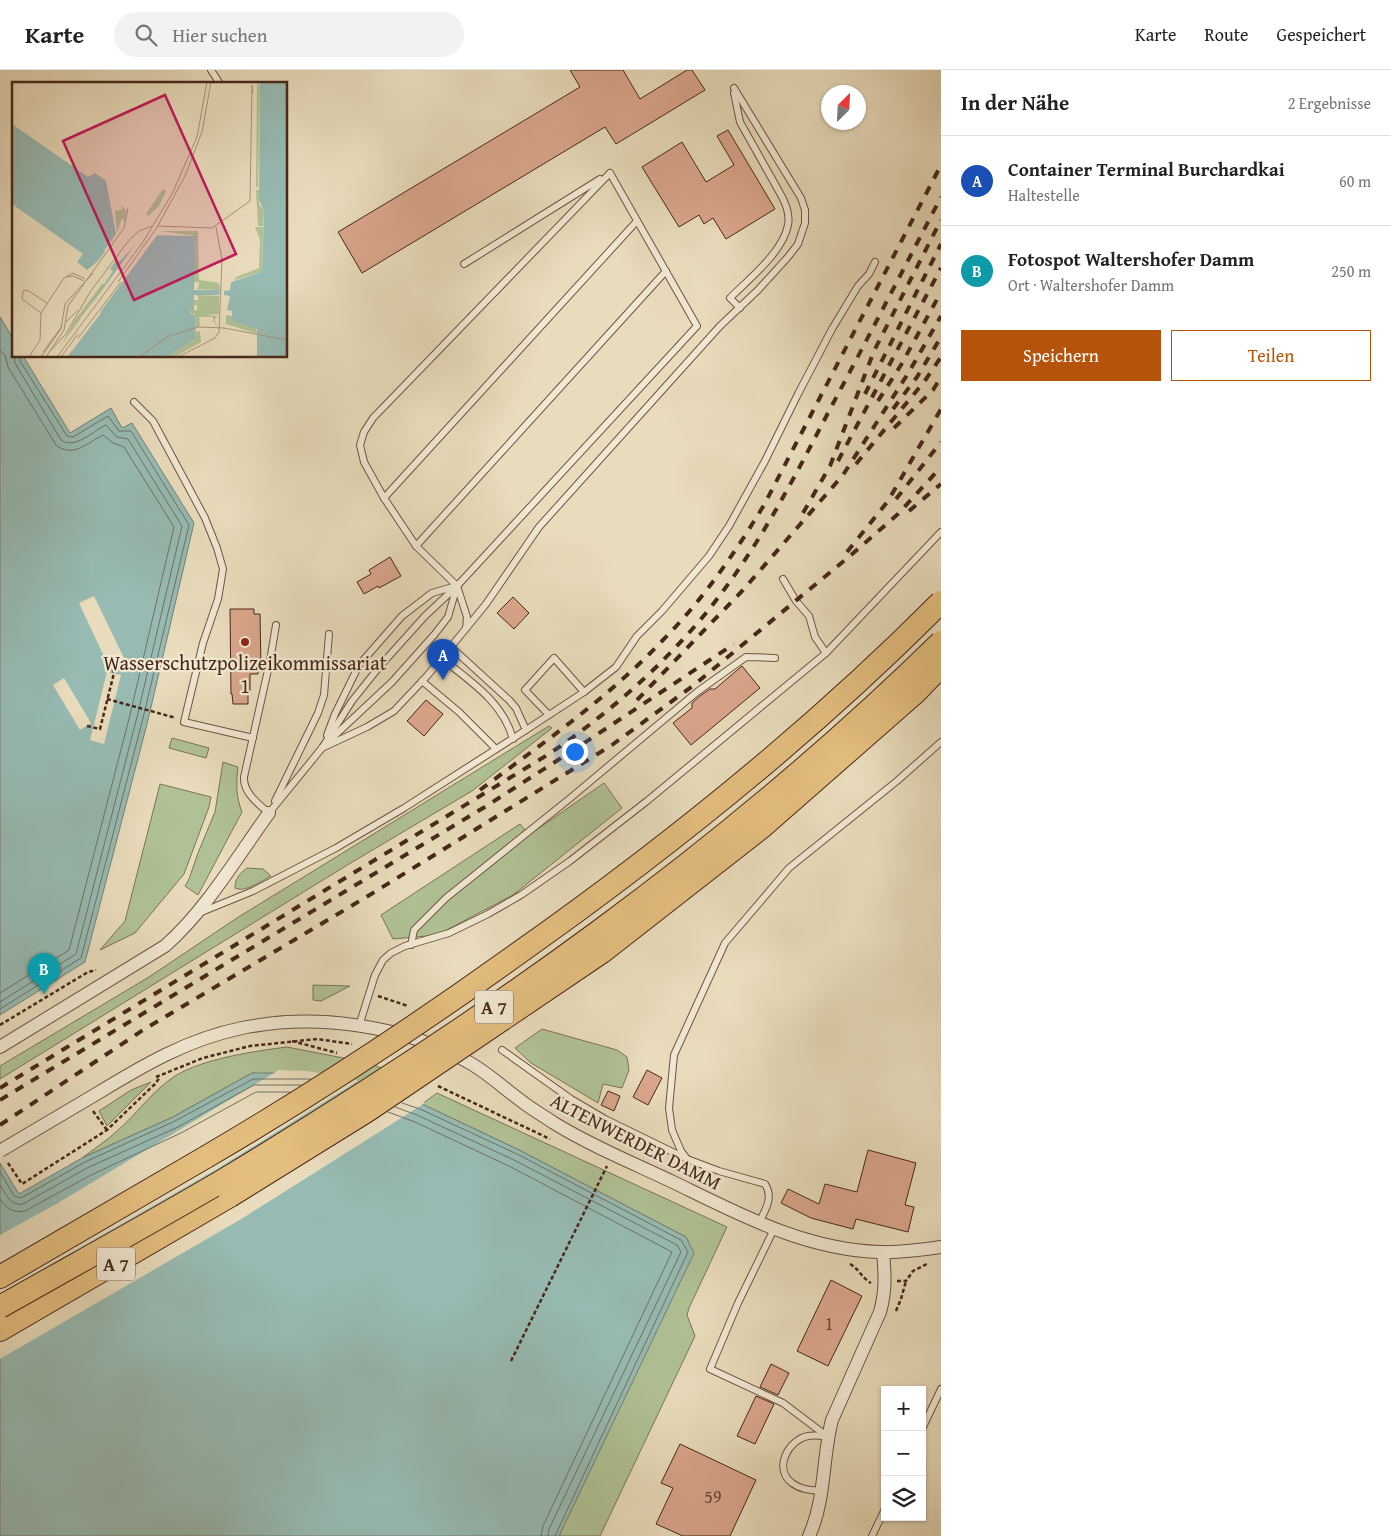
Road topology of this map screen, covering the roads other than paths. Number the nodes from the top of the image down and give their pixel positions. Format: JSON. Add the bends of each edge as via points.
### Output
{"nodes":[{"id":1,"x":211,"y":70,"type":"edge"},
{"id":2,"x":219,"y":82,"type":"edge"},
{"id":3,"x":610,"y":173,"type":"junction"},
{"id":4,"x":637,"y":220,"type":"junction"},
{"id":5,"x":875,"y":262,"type":"dead end"},
{"id":6,"x":464,"y":264,"type":"dead end"},
{"id":7,"x":666,"y":271,"type":"junction"},
{"id":8,"x":740,"y":308,"type":"junction"},
{"id":9,"x":134,"y":402,"type":"dead end"},
{"id":10,"x":384,"y":498,"type":"junction"},
{"id":11,"x":941,"y":532,"type":"edge"},
{"id":12,"x":416,"y":546,"type":"junction"},
{"id":13,"x":783,"y":579,"type":"dead end"},
{"id":14,"x":457,"y":586,"type":"junction"},
{"id":15,"x":941,"y":602,"type":"edge"},
{"id":16,"x":276,"y":625,"type":"dead end"},
{"id":17,"x":465,"y":630,"type":"junction"},
{"id":18,"x":329,"y":634,"type":"dead end"},
{"id":19,"x":941,"y":642,"type":"edge"},
{"id":20,"x":451,"y":647,"type":"junction"},
{"id":21,"x":826,"y":653,"type":"junction"},
{"id":22,"x":441,"y":658,"type":"junction"},
{"id":23,"x":775,"y":658,"type":"dead end"},
{"id":24,"x":941,"y":666,"type":"edge"},
{"id":25,"x":422,"y":682,"type":"junction"},
{"id":26,"x":584,"y":692,"type":"junction"},
{"id":27,"x":548,"y":715,"type":"junction"},
{"id":28,"x":526,"y":730,"type":"junction"},
{"id":29,"x":253,"y":738,"type":"junction"},
{"id":30,"x":513,"y":739,"type":"junction"},
{"id":31,"x":941,"y":742,"type":"edge"},
{"id":32,"x":322,"y":748,"type":"junction"},
{"id":33,"x":496,"y":749,"type":"junction"},
{"id":34,"x":269,"y":813,"type":"junction"},
{"id":35,"x":196,"y":914,"type":"junction"},
{"id":36,"x":411,"y":944,"type":"junction"},
{"id":37,"x":359,"y":1026,"type":"junction"},
{"id":38,"x":0,"y":1047,"type":"edge"},
{"id":39,"x":502,"y":1050,"type":"dead end"},
{"id":40,"x":3,"y":1152,"type":"edge"},
{"id":41,"x":687,"y":1159,"type":"junction"},
{"id":42,"x":759,"y":1223,"type":"junction"},
{"id":43,"x":774,"y":1229,"type":"junction"},
{"id":44,"x":941,"y":1247,"type":"edge"},
{"id":45,"x":883,"y":1252,"type":"junction"},
{"id":46,"x":0,"y":1277,"type":"edge"},
{"id":47,"x":0,"y":1307,"type":"edge"},
{"id":48,"x":0,"y":1330,"type":"edge"},
{"id":49,"x":941,"y":1389,"type":"edge"},
{"id":50,"x":926,"y":1421,"type":"edge"},
{"id":51,"x":828,"y":1436,"type":"junction"},
{"id":52,"x":822,"y":1491,"type":"junction"},
{"id":53,"x":881,"y":1518,"type":"edge"},
{"id":54,"x":809,"y":1536,"type":"edge"},
{"id":55,"x":872,"y":1536,"type":"edge"}],
"edges":[{"from":1,"to":2,"type":"lane"},
{"from":3,"to":4,"type":"lane"},
{"from":3,"to":6,"type":"lane"},
{"from":3,"to":10,"type":"lane","via":[[373,418],[360,445],[364,462]]},
{"from":4,"to":7,"type":"lane"},
{"from":4,"to":10,"type":"lane"},
{"from":5,"to":26,"type":"lane","via":[[832,329],[748,494],[709,556],[637,636],[616,667]]},
{"from":7,"to":12,"type":"lane"},
{"from":7,"to":14,"type":"lane","via":[[697,326]]},
{"from":8,"to":8,"type":"lane","via":[[730,298],[779,247],[788,224],[782,195],[740,122],[734,88],[806,210],[798,244]]},
{"from":8,"to":17,"type":"lane","via":[[720,326],[539,527]]},
{"from":9,"to":29,"type":"lane","via":[[153,421],[205,518],[223,569],[218,599],[184,722]]},
{"from":10,"to":12,"type":"lane"},
{"from":11,"to":21,"type":"lane"},
{"from":12,"to":14,"type":"lane"},
{"from":13,"to":21,"type":"lane","via":[[809,616],[815,637]]},
{"from":14,"to":17,"type":"lane","via":[[467,618]]},
{"from":14,"to":32,"type":"lane","via":[[380,666],[352,701]]},
{"from":14,"to":32,"type":"lane","via":[[448,617],[434,635],[392,682]]},
{"from":14,"to":32,"type":"lane","via":[[432,593],[402,616],[359,666]]},
{"from":15,"to":46,"type":"highway","number":"A 7","bridge":true,"via":[[779,752],[655,854],[573,915],[302,1100]]},
{"from":16,"to":29,"type":"lane"},
{"from":17,"to":20,"type":"lane"},
{"from":18,"to":34,"type":"lane","via":[[326,684],[318,713]]},
{"from":19,"to":47,"type":"highway","number":"A 7","bridge":true,"via":[[819,756],[751,813],[648,896],[558,962],[406,1066],[221,1181]]},
{"from":20,"to":22,"type":"lane"},
{"from":20,"to":28,"type":"lane","via":[[509,700]]},
{"from":21,"to":36,"type":"lane","via":[[647,801],[522,895],[449,933]]},
{"from":22,"to":25,"type":"lane"},
{"from":22,"to":30,"type":"lane","via":[[504,714]]},
{"from":23,"to":36,"type":"lane","via":[[746,657],[697,692],[446,898],[414,930]]},
{"from":24,"to":48,"type":"highway","number":"A 7","bridge":true,"via":[[762,827],[602,952],[359,1116],[230,1196]]},
{"from":25,"to":32,"type":"lane","via":[[394,711]]},
{"from":25,"to":33,"type":"lane","via":[[459,712]]},
{"from":26,"to":27,"type":"lane"},
{"from":26,"to":27,"type":"lane","via":[[554,658],[526,690]]},
{"from":27,"to":28,"type":"lane"},
{"from":28,"to":30,"type":"lane"},
{"from":29,"to":34,"type":"lane","via":[[245,788]]},
{"from":30,"to":33,"type":"lane"},
{"from":31,"to":41,"type":"lane","via":[[789,868],[725,943],[674,1055],[669,1108],[672,1130]]},
{"from":32,"to":34,"type":"lane"},
{"from":33,"to":35,"type":"lane","via":[[336,848],[253,891]]},
{"from":34,"to":35,"type":"street"},
{"from":35,"to":38,"type":"street","via":[[165,946]]},
{"from":36,"to":37,"type":"lane","via":[[383,960],[368,993]]},
{"from":37,"to":40,"type":"street","name":"ALTENWERDER DAMM","via":[[275,1022],[202,1039],[162,1055]]},
{"from":37,"to":42,"type":"street","name":"ALTENWERDER DAMM","via":[[403,1036],[454,1055],[556,1124]]},
{"from":39,"to":41,"type":"lane","via":[[605,1120]]},
{"from":41,"to":42,"type":"lane","via":[[765,1184],[770,1191],[769,1202]]},
{"from":42,"to":43,"type":"street","name":"ALTENWERDER DAMM"},
{"from":43,"to":45,"type":"street","name":"ALTENWERDER DAMM","via":[[816,1243]]},
{"from":43,"to":51,"type":"lane","via":[[710,1369],[784,1403]]},
{"from":44,"to":45,"type":"street","name":"ALTENWERDER DAMM"},
{"from":45,"to":51,"type":"street","via":[[886,1282],[880,1312],[839,1402]]},
{"from":49,"to":50,"type":"lane"},
{"from":51,"to":52,"type":"street"},
{"from":51,"to":52,"type":"lane","via":[[809,1436],[790,1446],[783,1465],[785,1476],[793,1484]]},
{"from":52,"to":54,"type":"street"},
{"from":53,"to":55,"type":"lane"}]}
